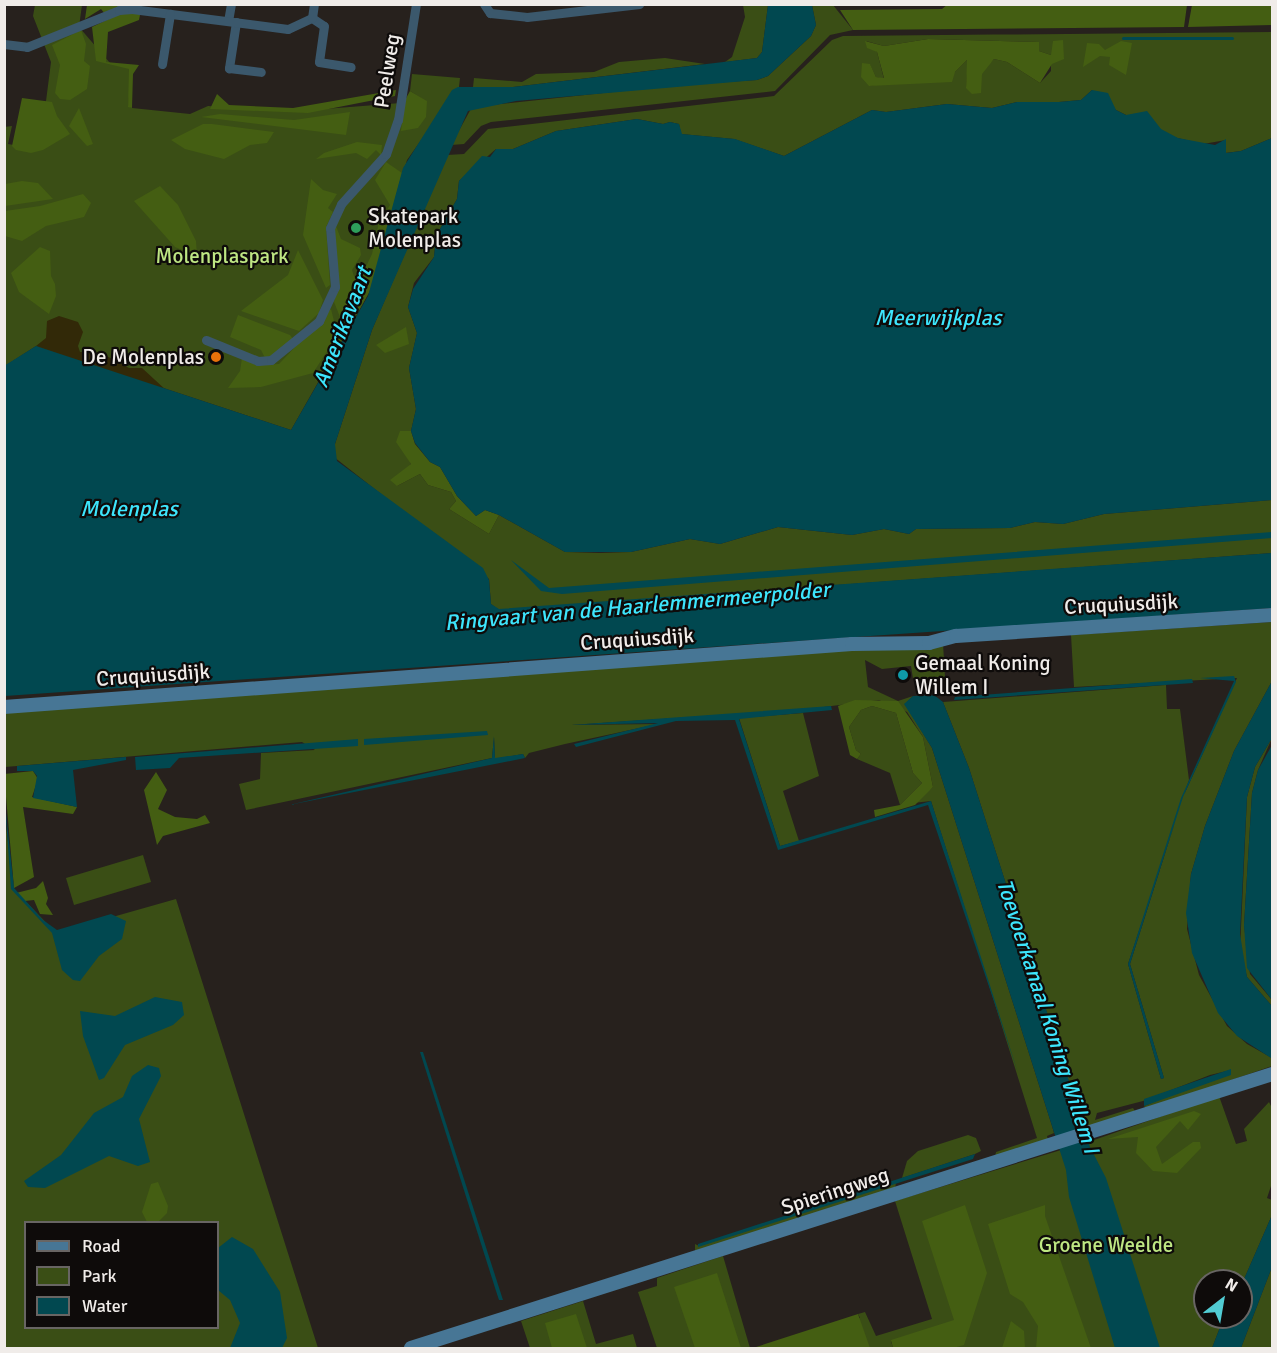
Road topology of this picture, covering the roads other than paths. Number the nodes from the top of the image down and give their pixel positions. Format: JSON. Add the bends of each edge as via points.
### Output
{"nodes":[{"id":1,"x":231,"y":4,"type":"edge"},
{"id":2,"x":314,"y":4,"type":"edge"},
{"id":3,"x":416,"y":4,"type":"edge"},
{"id":4,"x":484,"y":4,"type":"edge"},
{"id":5,"x":639,"y":4,"type":"edge"},
{"id":6,"x":170,"y":14,"type":"junction"},
{"id":7,"x":312,"y":18,"type":"junction"},
{"id":8,"x":232,"y":22,"type":"junction"},
{"id":9,"x":4,"y":44,"type":"edge"},
{"id":10,"x":162,"y":64,"type":"dead end"},
{"id":11,"x":351,"y":67,"type":"dead end"},
{"id":12,"x":261,"y":72,"type":"dead end"},
{"id":13,"x":206,"y":340,"type":"dead end"},
{"id":14,"x":1272,"y":615,"type":"edge"},
{"id":15,"x":4,"y":707,"type":"edge"},
{"id":16,"x":1272,"y":1074,"type":"edge"},
{"id":17,"x":411,"y":1348,"type":"edge"}],
"edges":[{"from":1,"to":8,"type":"street"},
{"from":2,"to":7,"type":"street"},
{"from":3,"to":13,"type":"street","name":"Peelweg","via":[[398,120],[384,157],[341,204],[330,228],[335,287],[319,321],[271,360],[258,361]]},
{"from":4,"to":5,"type":"street","via":[[490,13],[527,17]]},
{"from":6,"to":8,"type":"street"},
{"from":6,"to":9,"type":"street","via":[[119,10],[49,41],[27,47]]},
{"from":6,"to":10,"type":"street"},
{"from":7,"to":8,"type":"street","via":[[288,29]]},
{"from":7,"to":11,"type":"street","via":[[324,26],[320,62]]},
{"from":8,"to":12,"type":"street","via":[[229,68]]},
{"from":14,"to":15,"type":"street","name":"Cruquiusdijk","via":[[956,636],[914,644],[852,644]]},
{"from":16,"to":17,"type":"street","name":"Spieringweg"}]}
